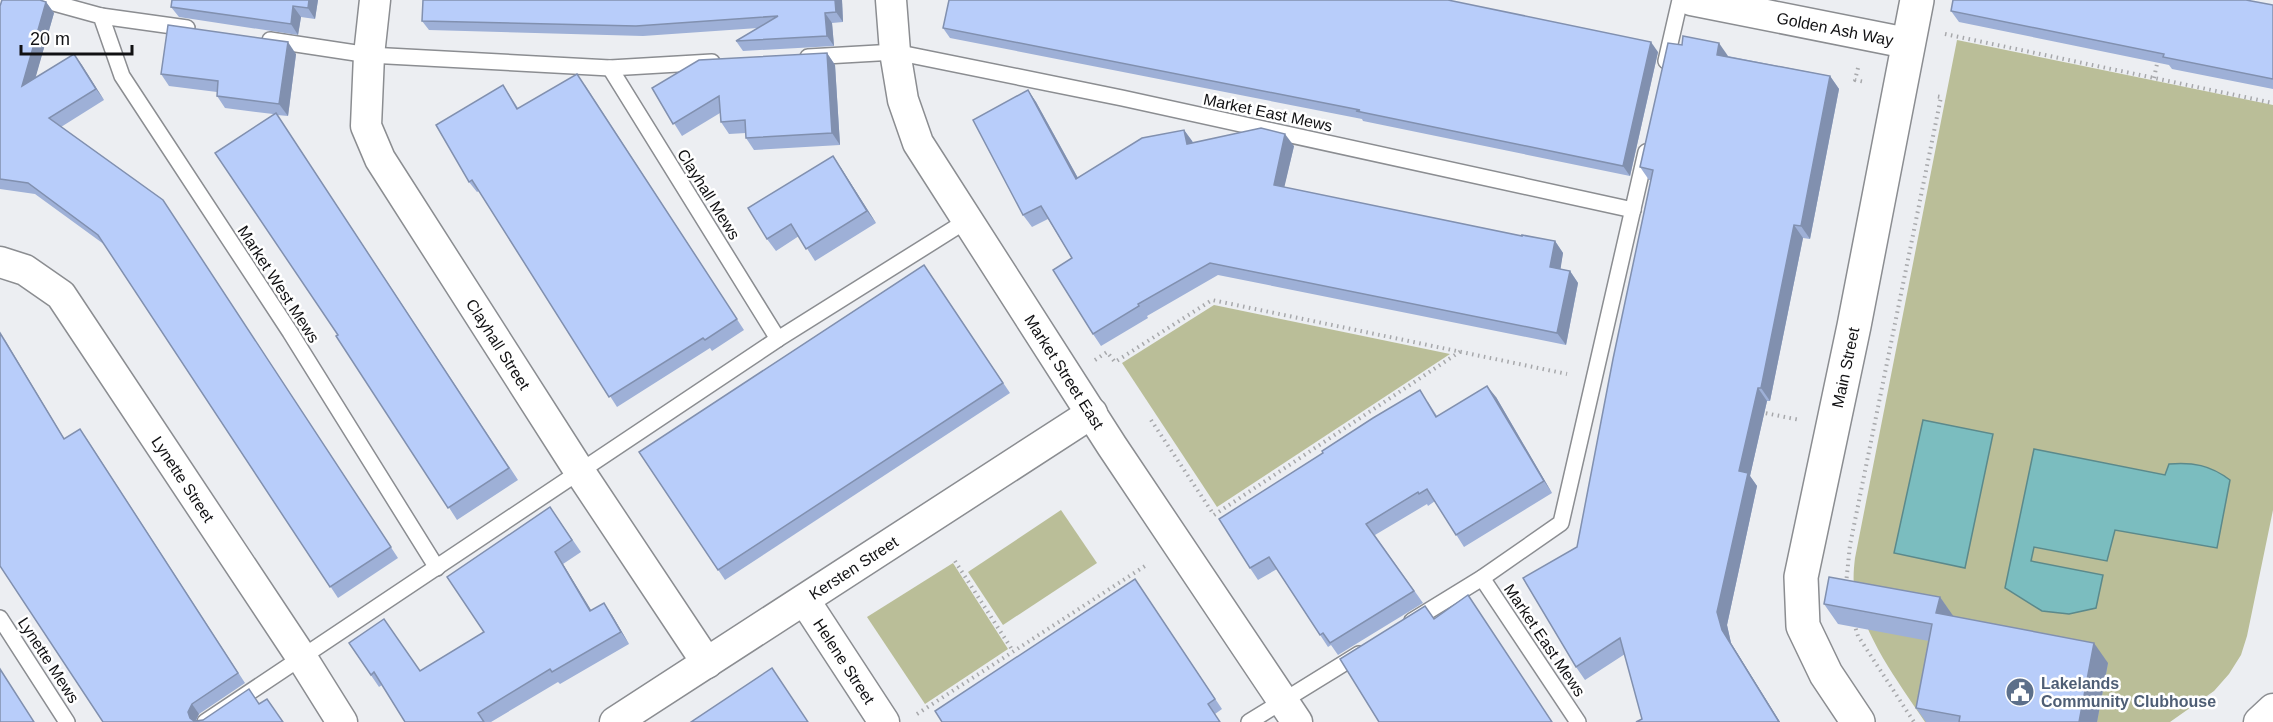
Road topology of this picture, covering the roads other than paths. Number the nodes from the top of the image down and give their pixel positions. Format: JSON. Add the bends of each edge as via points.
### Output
{"nodes":[{"id":1,"x":43,"y":0,"type":"edge"},
{"id":2,"x":375,"y":0,"type":"edge"},
{"id":3,"x":891,"y":0,"type":"edge"},
{"id":4,"x":1680,"y":0,"type":"edge"},
{"id":5,"x":1691,"y":0,"type":"edge"},
{"id":6,"x":100,"y":16,"type":"junction"},
{"id":7,"x":1912,"y":23,"type":"edge"},
{"id":8,"x":206,"y":31,"type":"edge"},
{"id":9,"x":252,"y":38,"type":"edge"},
{"id":10,"x":895,"y":52,"type":"junction"},
{"id":11,"x":369,"y":55,"type":"junction"},
{"id":12,"x":788,"y":58,"type":"edge"},
{"id":13,"x":729,"y":61,"type":"edge"},
{"id":14,"x":610,"y":68,"type":"junction"},
{"id":15,"x":1664,"y":70,"type":"edge"},
{"id":16,"x":1648,"y":140,"type":"edge"},
{"id":17,"x":1633,"y":210,"type":"junction"},
{"id":18,"x":966,"y":221,"type":"junction"},
{"id":19,"x":0,"y":262,"type":"edge"},
{"id":20,"x":778,"y":339,"type":"junction"},
{"id":21,"x":1092,"y":413,"type":"junction"},
{"id":22,"x":580,"y":472,"type":"junction"},
{"id":23,"x":437,"y":567,"type":"junction"},
{"id":24,"x":1482,"y":578,"type":"junction"},
{"id":25,"x":806,"y":601,"type":"junction"},
{"id":26,"x":0,"y":618,"type":"edge"},
{"id":27,"x":1402,"y":627,"type":"edge"},
{"id":28,"x":1372,"y":645,"type":"edge"},
{"id":29,"x":302,"y":658,"type":"junction"},
{"id":30,"x":707,"y":663,"type":"junction"},
{"id":31,"x":2273,"y":709,"type":"edge"},
{"id":32,"x":1290,"y":711,"type":"edge"},
{"id":33,"x":898,"y":719,"type":"edge"},
{"id":34,"x":68,"y":722,"type":"edge"},
{"id":35,"x":205,"y":722,"type":"edge"},
{"id":36,"x":342,"y":722,"type":"edge"},
{"id":37,"x":615,"y":722,"type":"edge"},
{"id":38,"x":1249,"y":722,"type":"edge"},
{"id":39,"x":1578,"y":722,"type":"edge"},
{"id":40,"x":1858,"y":722,"type":"edge"},
{"id":41,"x":2259,"y":722,"type":"edge"}],
"edges":[{"from":1,"to":6,"type":"lane"},
{"from":2,"to":11,"type":"street","name":"Clayhall Street"},
{"from":3,"to":10,"type":"street","name":"Market Street East"},
{"from":4,"to":15,"type":"lane"},
{"from":5,"to":7,"type":"street","name":"Golden Ash Way"},
{"from":6,"to":8,"type":"lane"},
{"from":6,"to":23,"type":"lane","name":"Market West Mews","via":[[122,76],[290,332]]},
{"from":7,"to":40,"type":"street","name":"Main Street","via":[[1801,577],[1803,626],[1826,674]]},
{"from":9,"to":11,"type":"lane"},
{"from":10,"to":12,"type":"lane"},
{"from":10,"to":17,"type":"lane","name":"Market East Mews"},
{"from":10,"to":18,"type":"street","name":"Market Street East","via":[[903,100],[918,143]]},
{"from":11,"to":14,"type":"lane"},
{"from":11,"to":22,"type":"street","name":"Clayhall Street","via":[[366,126],[380,159]]},
{"from":13,"to":14,"type":"lane"},
{"from":14,"to":20,"type":"lane","name":"Clayhall Mews"},
{"from":16,"to":17,"type":"lane","name":"Market East Mews"},
{"from":17,"to":24,"type":"lane","name":"Market East Mews","via":[[1561,523]]},
{"from":18,"to":20,"type":"lane"},
{"from":18,"to":21,"type":"street","name":"Market Street East"},
{"from":19,"to":29,"type":"street","name":"Lynette Street","via":[[26,270],[61,295]]},
{"from":20,"to":22,"type":"lane"},
{"from":21,"to":25,"type":"street","name":"Kersten Street"},
{"from":21,"to":32,"type":"street","name":"Market Street East"},
{"from":22,"to":23,"type":"lane"},
{"from":22,"to":30,"type":"street","name":"Clayhall Street"},
{"from":23,"to":29,"type":"lane"},
{"from":24,"to":27,"type":"lane","name":"Market East Mews"},
{"from":24,"to":39,"type":"lane","name":"Market East Mews"},
{"from":25,"to":30,"type":"street","name":"Kersten Street"},
{"from":25,"to":33,"type":"street","name":"Helene Street"},
{"from":26,"to":34,"type":"lane","name":"Lynette Mews"},
{"from":28,"to":32,"type":"lane"},
{"from":29,"to":35,"type":"lane"},
{"from":29,"to":36,"type":"street","name":"Lynette Street"},
{"from":30,"to":37,"type":"street","name":"Kersten Street"},
{"from":31,"to":41,"type":"street"},
{"from":32,"to":38,"type":"lane"}]}
